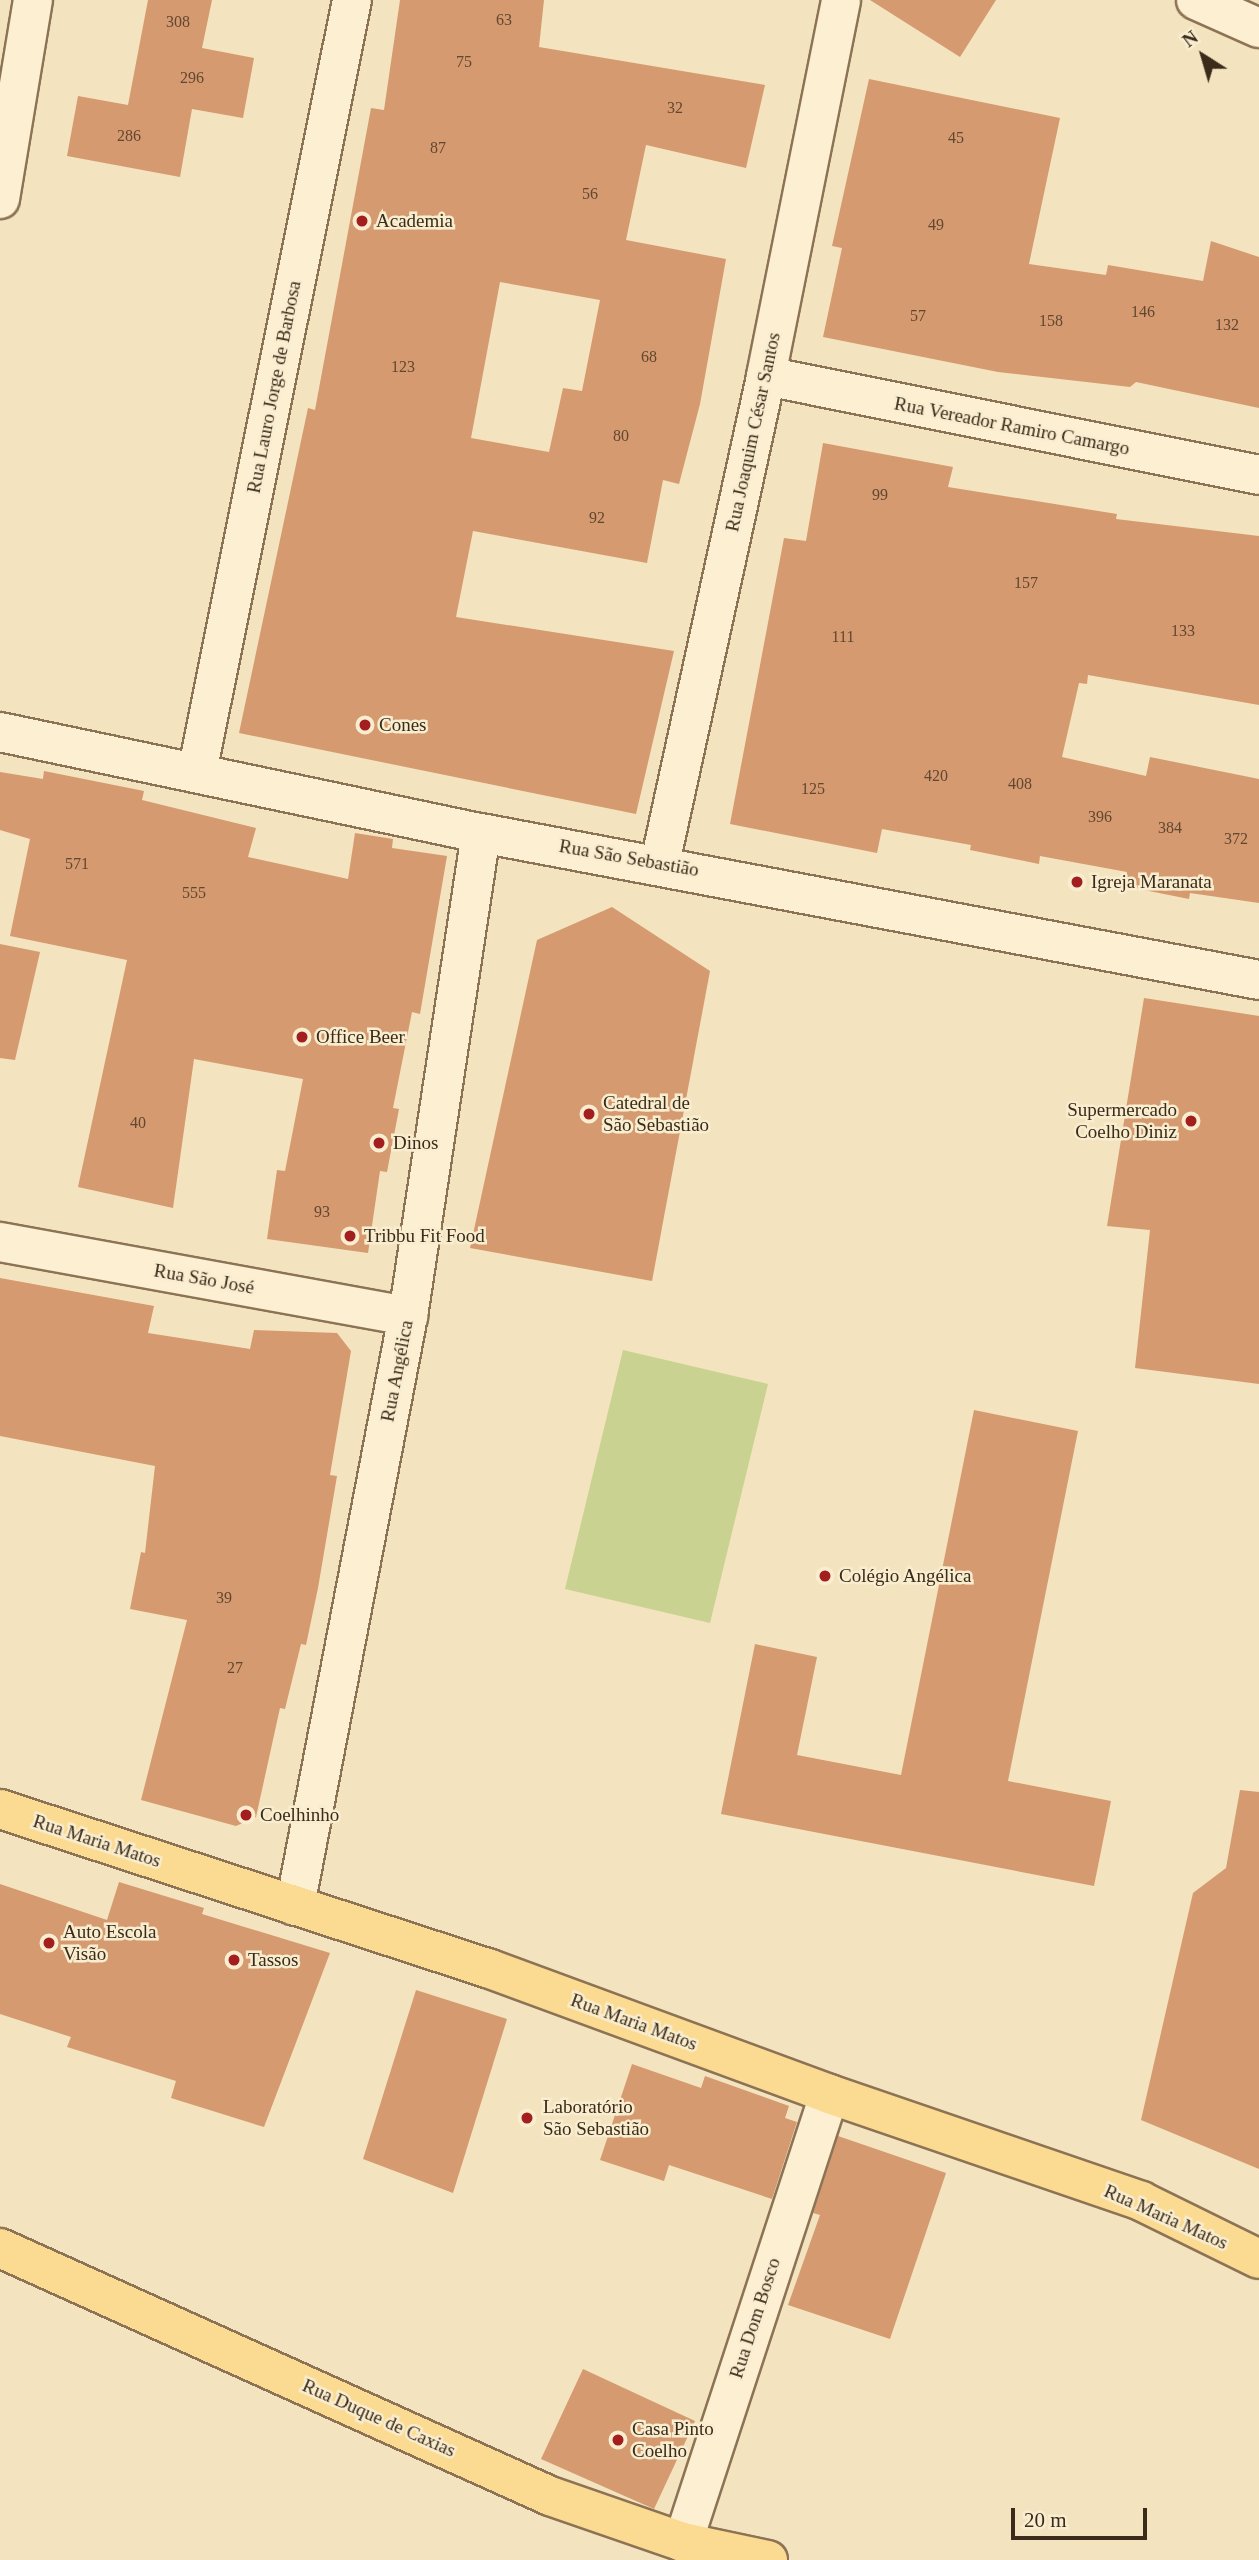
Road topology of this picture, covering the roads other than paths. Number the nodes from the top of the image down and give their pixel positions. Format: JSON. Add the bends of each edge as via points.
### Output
{"nodes":[{"id":1,"x":33,"y":0,"type":"edge"},
{"id":2,"x":352,"y":0,"type":"edge"},
{"id":3,"x":841,"y":0,"type":"edge"},
{"id":4,"x":1196,"y":0,"type":"edge"},
{"id":5,"x":1259,"y":28,"type":"edge"},
{"id":6,"x":0,"y":199,"type":"edge"},
{"id":7,"x":766,"y":376,"type":"junction"},
{"id":8,"x":1259,"y":475,"type":"edge"},
{"id":9,"x":0,"y":732,"type":"edge"},
{"id":10,"x":197,"y":773,"type":"junction"},
{"id":11,"x":481,"y":833,"type":"junction"},
{"id":12,"x":660,"y":863,"type":"junction"},
{"id":13,"x":1259,"y":980,"type":"edge"},
{"id":14,"x":0,"y":1242,"type":"edge"},
{"id":15,"x":408,"y":1316,"type":"junction"},
{"id":16,"x":0,"y":1809,"type":"edge"},
{"id":17,"x":295,"y":1906,"type":"junction"},
{"id":18,"x":829,"y":2094,"type":"junction"},
{"id":19,"x":0,"y":2248,"type":"edge"},
{"id":20,"x":1259,"y":2259,"type":"edge"},
{"id":21,"x":683,"y":2542,"type":"junction"},
{"id":22,"x":768,"y":2560,"type":"edge"}],
"edges":[{"from":1,"to":6,"type":"street"},
{"from":2,"to":10,"type":"street","name":"Rua Lauro Jorge de Barbosa"},
{"from":3,"to":7,"type":"street","name":"Rua Joaquim César Santos"},
{"from":4,"to":5,"type":"street"},
{"from":7,"to":8,"type":"street","name":"Rua Vereador Ramiro Camargo"},
{"from":7,"to":12,"type":"street","name":"Rua Joaquim César Santos"},
{"from":9,"to":10,"type":"street","name":"Rua São Sebastião"},
{"from":10,"to":11,"type":"street","name":"Rua São Sebastião"},
{"from":11,"to":12,"type":"street","name":"Rua São Sebastião"},
{"from":11,"to":15,"type":"street","name":"Rua Angélica"},
{"from":12,"to":13,"type":"street","name":"Rua São Sebastião"},
{"from":14,"to":15,"type":"street","name":"Rua São José"},
{"from":15,"to":17,"type":"street","name":"Rua Angélica"},
{"from":16,"to":17,"type":"main road","name":"Rua Maria Matos"},
{"from":17,"to":18,"type":"main road","name":"Rua Maria Matos","via":[[490,1969]]},
{"from":18,"to":20,"type":"main road","name":"Rua Maria Matos","via":[[1141,2201]]},
{"from":18,"to":21,"type":"street","name":"Rua Dom Bosco"},
{"from":19,"to":21,"type":"main road","name":"Rua Duque de Caxias","via":[[550,2496]]},
{"from":21,"to":22,"type":"main road","name":"Rua Duque de Caxias"}]}
